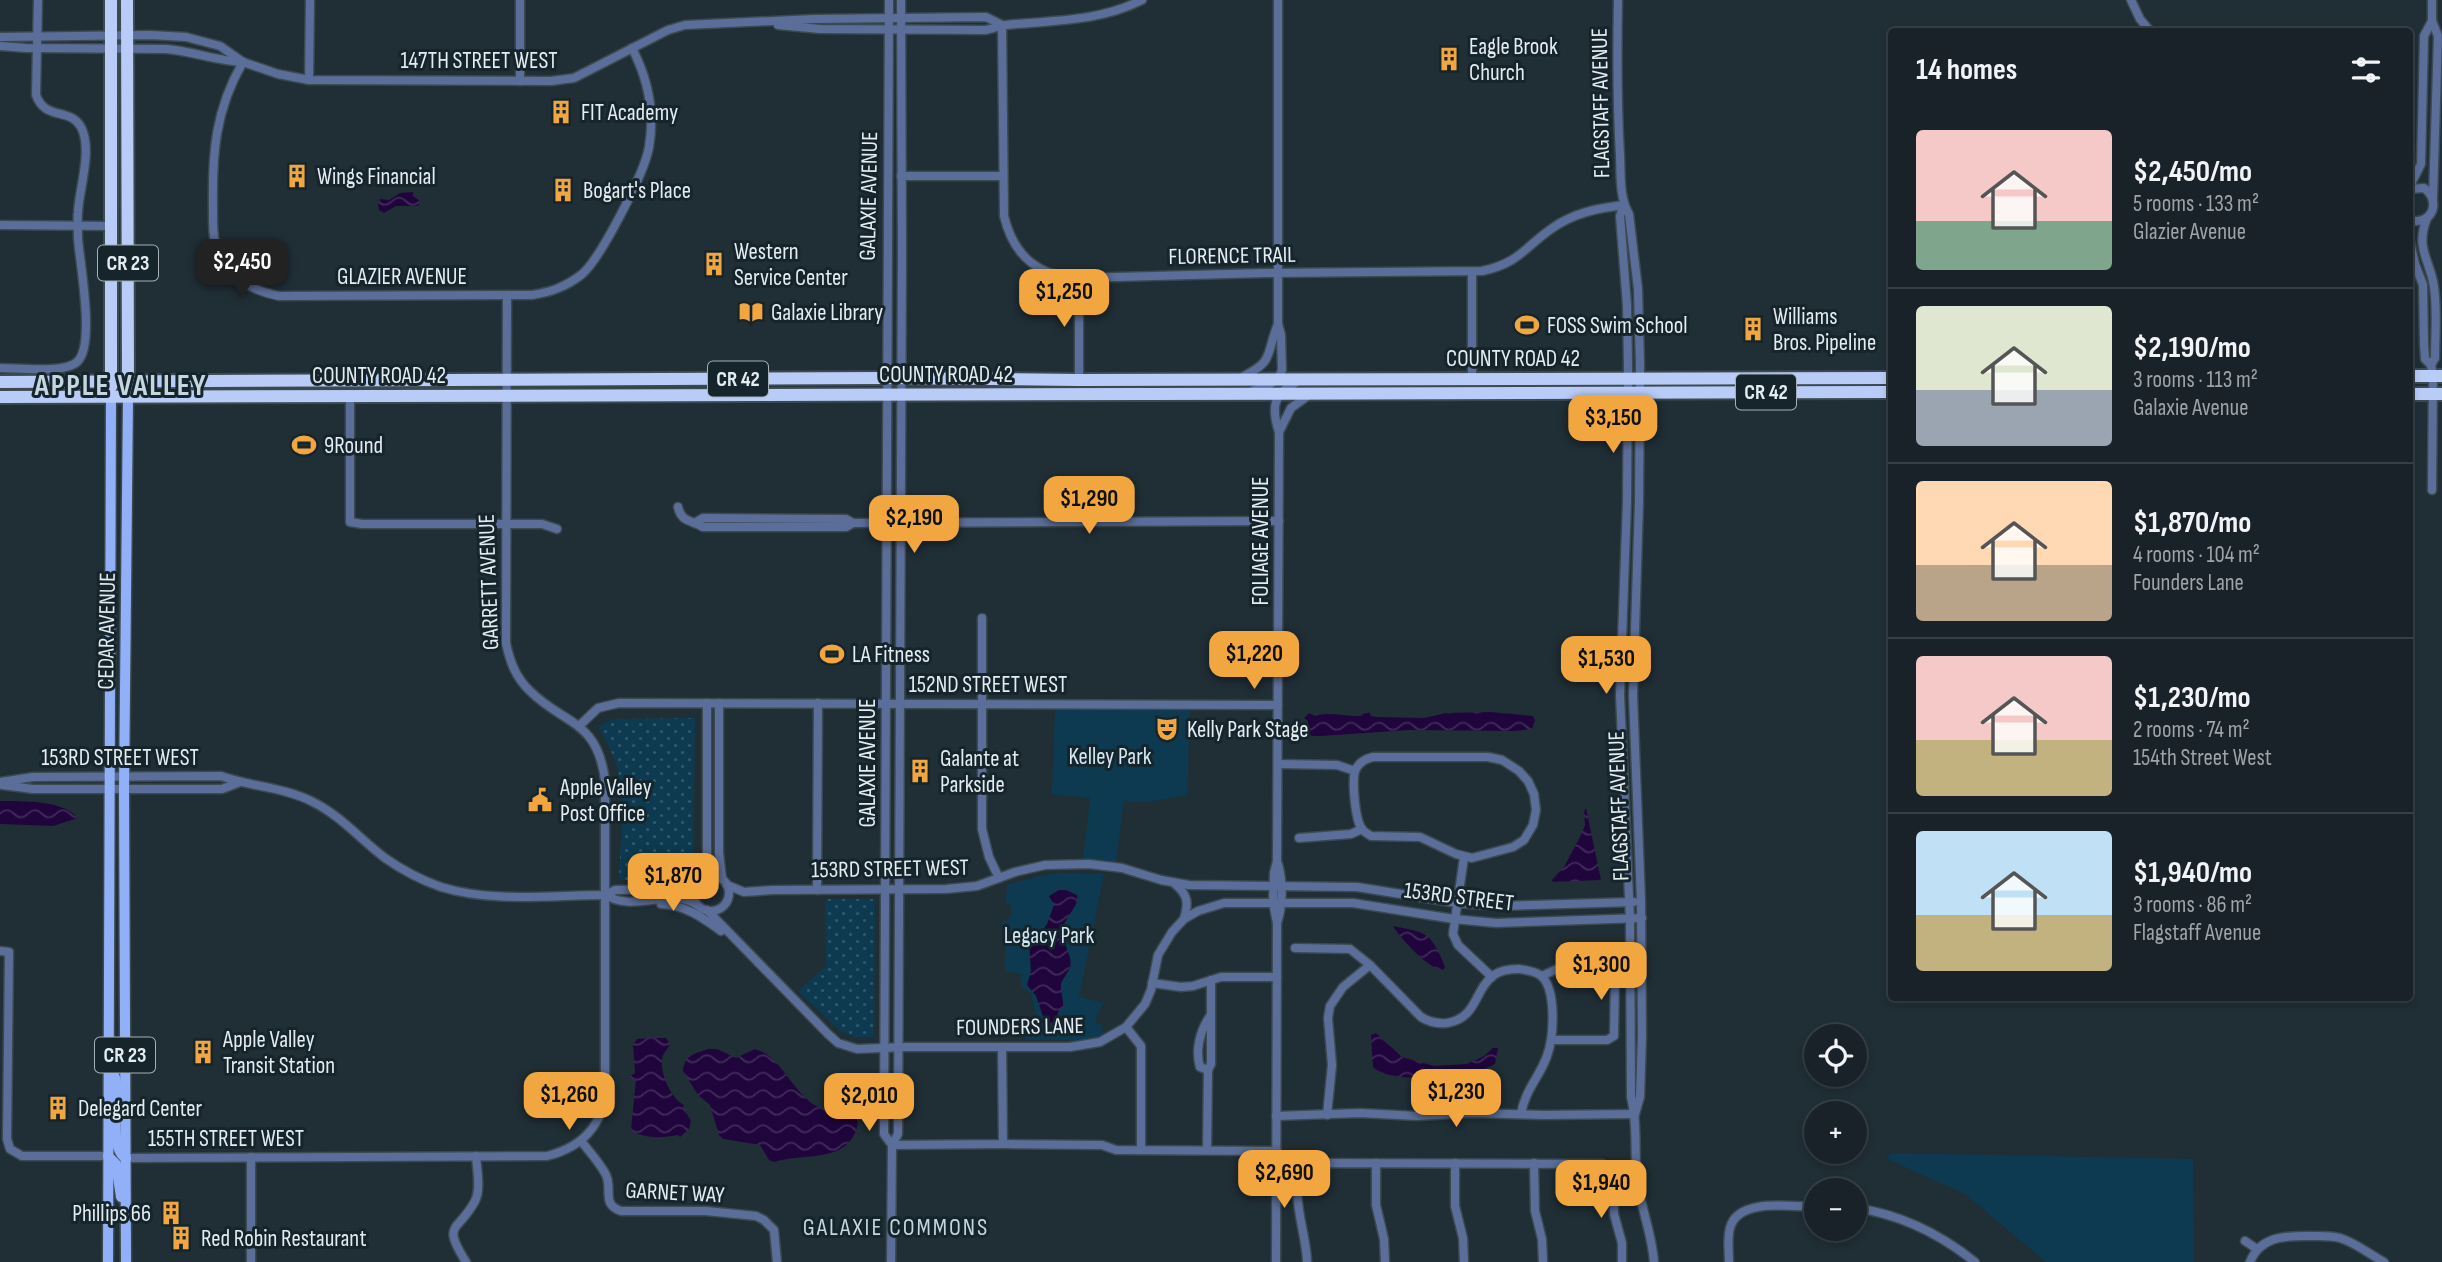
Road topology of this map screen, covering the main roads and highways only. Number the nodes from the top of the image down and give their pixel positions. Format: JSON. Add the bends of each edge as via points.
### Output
{"nodes":[{"id":1,"x":111,"y":0,"type":"edge"},
{"id":2,"x":127,"y":0,"type":"edge"},
{"id":3,"x":2435,"y":373,"type":"edge"},
{"id":4,"x":2413,"y":376,"type":"edge"},
{"id":5,"x":1888,"y":378,"type":"edge"},
{"id":6,"x":0,"y":382,"type":"edge"},
{"id":7,"x":111,"y":382,"type":"junction"},
{"id":8,"x":128,"y":382,"type":"junction"},
{"id":9,"x":1634,"y":385,"type":"junction"},
{"id":10,"x":1888,"y":392,"type":"edge"},
{"id":11,"x":2413,"y":394,"type":"edge"},
{"id":12,"x":2437,"y":394,"type":"edge"},
{"id":13,"x":0,"y":397,"type":"edge"},
{"id":14,"x":111,"y":398,"type":"junction"},
{"id":15,"x":128,"y":398,"type":"junction"},
{"id":16,"x":109,"y":1067,"type":"junction"},
{"id":17,"x":108,"y":1156,"type":"junction"},
{"id":18,"x":126,"y":1158,"type":"junction"},
{"id":19,"x":126,"y":1232,"type":"junction"},
{"id":20,"x":108,"y":1262,"type":"edge"},
{"id":21,"x":126,"y":1262,"type":"edge"}],
"edges":[{"from":1,"to":7,"type":"highway","name":"CEDAR AVENUE","number":"CR 23"},
{"from":2,"to":8,"type":"highway","name":"CEDAR AVENUE","number":"CR 23"},
{"from":3,"to":4,"type":"highway"},
{"from":5,"to":9,"type":"highway","name":"COUNTY ROAD 42","number":"CR 42"},
{"from":6,"to":7,"type":"highway","name":"COUNTY ROAD 42","number":"CR 42"},
{"from":7,"to":8,"type":"highway","name":"COUNTY ROAD 42","number":"CR 42"},
{"from":7,"to":14,"type":"highway","name":"CEDAR AVENUE","number":"CR 23"},
{"from":8,"to":9,"type":"highway","name":"COUNTY ROAD 42","number":"CR 42","via":[[1472,379]]},
{"from":8,"to":15,"type":"highway","name":"CEDAR AVENUE","number":"CR 23"},
{"from":9,"to":10,"type":"highway","name":"COUNTY ROAD 42","number":"CR 42"},
{"from":9,"to":15,"type":"highway","name":"COUNTY ROAD 42","number":"CR 42","via":[[1274,396]]},
{"from":11,"to":12,"type":"highway"},
{"from":13,"to":14,"type":"highway","name":"COUNTY ROAD 42","number":"CR 42"},
{"from":14,"to":15,"type":"highway","name":"COUNTY ROAD 42","number":"CR 42"},
{"from":14,"to":16,"type":"main road","name":"CEDAR AVENUE","number":"CR 23"},
{"from":15,"to":18,"type":"main road","name":"CEDAR AVENUE","number":"CR 23"},
{"from":16,"to":17,"type":"main road","name":"CEDAR AVENUE","number":"CR 23"},
{"from":16,"to":18,"type":"main road","via":[[116,1079],[118,1150]]},
{"from":17,"to":19,"type":"main road","via":[[116,1164]]},
{"from":17,"to":20,"type":"main road","name":"CEDAR AVENUE","number":"CR 23"},
{"from":18,"to":19,"type":"main road","name":"CEDAR AVENUE","number":"CR 23"},
{"from":19,"to":21,"type":"main road","name":"CEDAR AVENUE","number":"CR 23"}]}
